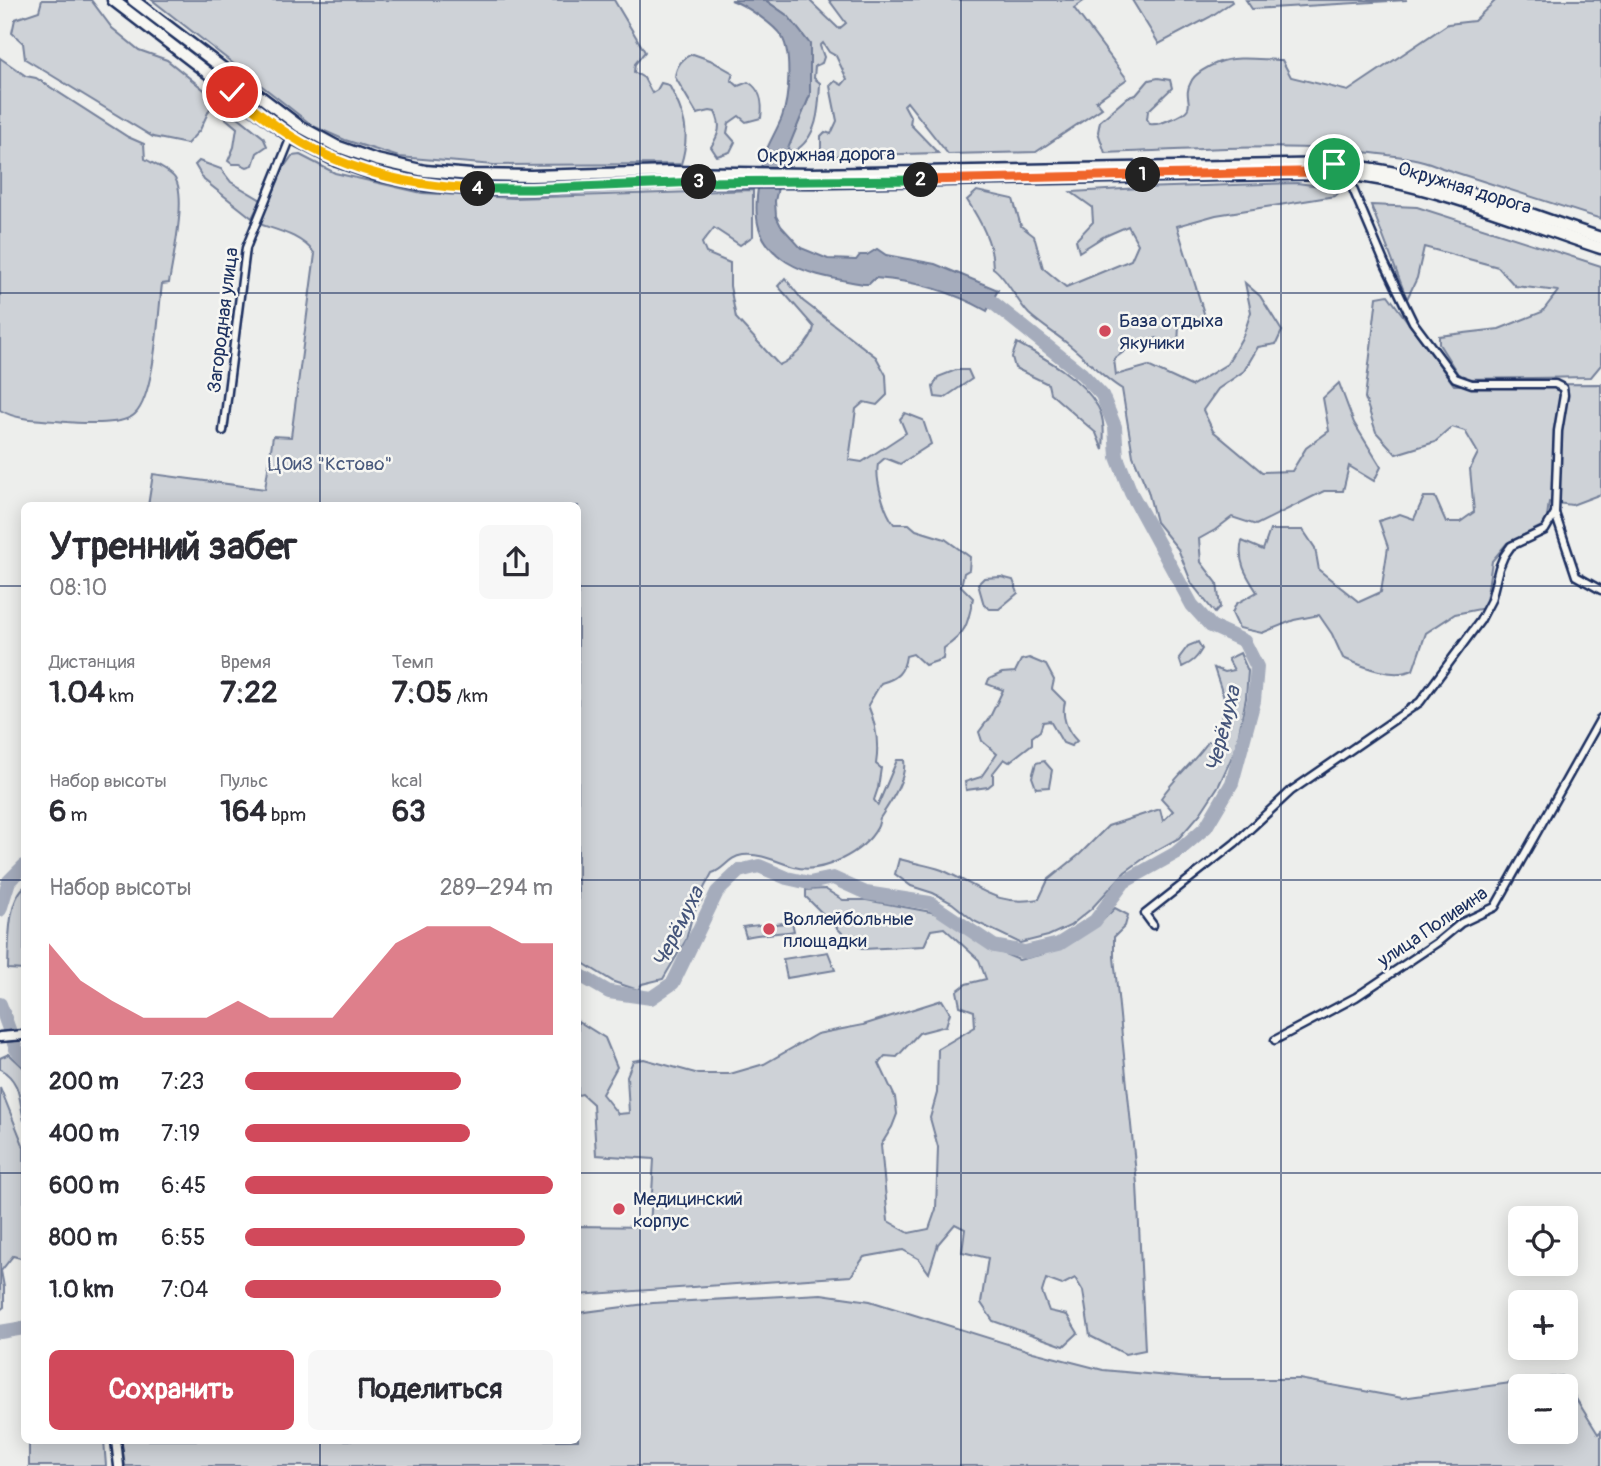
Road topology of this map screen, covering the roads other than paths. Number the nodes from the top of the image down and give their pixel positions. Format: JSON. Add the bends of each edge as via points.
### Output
{"nodes":[{"id":1,"x":113,"y":0,"type":"edge"},
{"id":2,"x":133,"y":0,"type":"edge"},
{"id":3,"x":291,"y":137,"type":"junction"},
{"id":4,"x":1340,"y":164,"type":"junction"},
{"id":5,"x":1346,"y":174,"type":"junction"},
{"id":6,"x":726,"y":177,"type":"junction"},
{"id":7,"x":812,"y":178,"type":"junction"},
{"id":8,"x":1601,"y":239,"type":"edge"},
{"id":9,"x":1601,"y":248,"type":"edge"},
{"id":10,"x":223,"y":430,"type":"dead end"},
{"id":11,"x":1555,"y":513,"type":"junction"},
{"id":12,"x":1601,"y":590,"type":"edge"},
{"id":13,"x":1601,"y":718,"type":"edge"},
{"id":14,"x":1153,"y":925,"type":"dead end"},
{"id":15,"x":21,"y":1035,"type":"edge"},
{"id":16,"x":0,"y":1037,"type":"edge"},
{"id":17,"x":1275,"y":1040,"type":"dead end"},
{"id":18,"x":116,"y":1444,"type":"edge"},
{"id":19,"x":119,"y":1466,"type":"edge"}],
"edges":[{"from":1,"to":3,"type":"main road","name":"Окружная дорога"},
{"from":2,"to":6,"type":"main road","name":"Окружная дорога","via":[[299,126],[376,160],[471,175]]},
{"from":3,"to":6,"type":"main road","name":"Окружная дорога","via":[[373,174],[424,185],[532,189]]},
{"from":3,"to":10,"type":"street","name":"Загородная улица","via":[[246,248]]},
{"from":4,"to":5,"type":"street"},
{"from":4,"to":7,"type":"main road","name":"Окружная дорога"},
{"from":4,"to":8,"type":"main road","name":"Окружная дорога","via":[[1422,180]]},
{"from":5,"to":7,"type":"main road","name":"Окружная дорога"},
{"from":5,"to":9,"type":"main road","name":"Окружная дорога","via":[[1420,189]]},
{"from":5,"to":11,"type":"street","via":[[1413,322],[1455,378],[1472,384],[1555,384],[1563,388]]},
{"from":6,"to":7,"type":"main road","name":"Окружная дорога"},
{"from":11,"to":12,"type":"street","via":[[1576,576]]},
{"from":11,"to":14,"type":"street","via":[[1545,530],[1511,547],[1504,556],[1480,621],[1420,702],[1291,791],[1236,843],[1145,914]]},
{"from":13,"to":17,"type":"street","name":"улица Поливина","via":[[1495,907],[1461,923],[1356,997]]},
{"from":15,"to":16,"type":"main road"},
{"from":18,"to":19,"type":"main road"}]}
